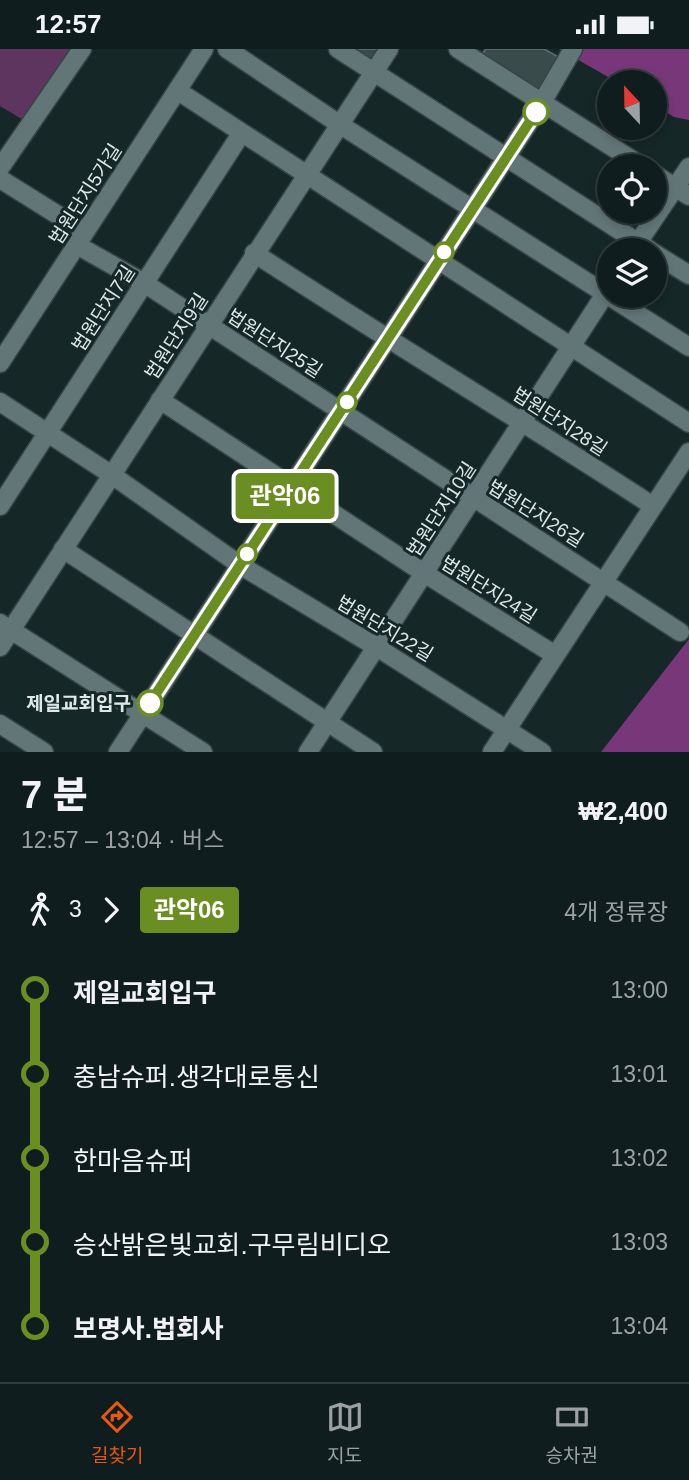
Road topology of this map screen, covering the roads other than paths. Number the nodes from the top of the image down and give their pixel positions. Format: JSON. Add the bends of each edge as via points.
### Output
{"nodes":[{"id":1,"x":82,"y":49,"type":"edge"},
{"id":2,"x":204,"y":49,"type":"edge"},
{"id":3,"x":227,"y":49,"type":"edge"},
{"id":4,"x":338,"y":49,"type":"edge"},
{"id":5,"x":389,"y":49,"type":"edge"},
{"id":6,"x":458,"y":49,"type":"edge"},
{"id":7,"x":572,"y":53,"type":"edge"},
{"id":8,"x":374,"y":72,"type":"junction"},
{"id":9,"x":178,"y":91,"type":"junction"},
{"id":10,"x":541,"y":104,"type":"junction"},
{"id":11,"x":339,"y":124,"type":"junction"},
{"id":12,"x":240,"y":134,"type":"junction"},
{"id":13,"x":622,"y":154,"type":"edge"},
{"id":14,"x":506,"y":157,"type":"junction"},
{"id":15,"x":689,"y":167,"type":"edge"},
{"id":16,"x":0,"y":168,"type":"edge"},
{"id":17,"x":306,"y":176,"type":"junction"},
{"id":18,"x":0,"y":179,"type":"edge"},
{"id":19,"x":667,"y":182,"type":"edge"},
{"id":20,"x":683,"y":192,"type":"edge"},
{"id":21,"x":472,"y":209,"type":"junction"},
{"id":22,"x":628,"y":238,"type":"edge"},
{"id":23,"x":652,"y":238,"type":"edge"},
{"id":24,"x":81,"y":239,"type":"junction"},
{"id":25,"x":254,"y":253,"type":"junction"},
{"id":26,"x":437,"y":261,"type":"junction"},
{"id":27,"x":667,"y":262,"type":"edge"},
{"id":28,"x":689,"y":275,"type":"edge"},
{"id":29,"x":144,"y":283,"type":"junction"},
{"id":30,"x":597,"y":285,"type":"edge"},
{"id":31,"x":597,"y":306,"type":"edge"},
{"id":32,"x":632,"y":308,"type":"edge"},
{"id":33,"x":209,"y":325,"type":"junction"},
{"id":34,"x":387,"y":339,"type":"junction"},
{"id":35,"x":689,"y":347,"type":"edge"},
{"id":36,"x":570,"y":348,"type":"junction"},
{"id":37,"x":0,"y":363,"type":"edge"},
{"id":38,"x":160,"y":400,"type":"junction"},
{"id":39,"x":0,"y":402,"type":"edge"},
{"id":40,"x":341,"y":411,"type":"junction"},
{"id":41,"x":523,"y":421,"type":"junction"},
{"id":42,"x":689,"y":423,"type":"edge"},
{"id":43,"x":47,"y":433,"type":"junction"},
{"id":44,"x":689,"y":451,"type":"edge"},
{"id":45,"x":111,"y":475,"type":"junction"},
{"id":46,"x":290,"y":487,"type":"junction"},
{"id":47,"x":473,"y":498,"type":"junction"},
{"id":48,"x":0,"y":506,"type":"edge"},
{"id":49,"x":653,"y":506,"type":"junction"},
{"id":50,"x":63,"y":549,"type":"junction"},
{"id":51,"x":240,"y":565,"type":"junction"},
{"id":52,"x":424,"y":573,"type":"junction"},
{"id":53,"x":603,"y":580,"type":"junction"},
{"id":54,"x":5,"y":627,"type":"edge"},
{"id":55,"x":680,"y":632,"type":"dead end"},
{"id":56,"x":194,"y":636,"type":"junction"},
{"id":57,"x":0,"y":647,"type":"edge"},
{"id":58,"x":378,"y":647,"type":"junction"},
{"id":59,"x":555,"y":655,"type":"junction"},
{"id":60,"x":143,"y":714,"type":"junction"},
{"id":61,"x":327,"y":723,"type":"junction"},
{"id":62,"x":0,"y":724,"type":"edge"},
{"id":63,"x":507,"y":729,"type":"junction"},
{"id":64,"x":44,"y":752,"type":"edge"},
{"id":65,"x":118,"y":752,"type":"edge"},
{"id":66,"x":203,"y":752,"type":"edge"},
{"id":67,"x":308,"y":752,"type":"edge"},
{"id":68,"x":373,"y":752,"type":"edge"},
{"id":69,"x":492,"y":752,"type":"edge"},
{"id":70,"x":542,"y":752,"type":"edge"}],
"edges":[{"from":1,"to":16,"type":"street"},
{"from":2,"to":9,"type":"street","name":"법원단지5가길"},
{"from":3,"to":11,"type":"street"},
{"from":4,"to":8,"type":"street"},
{"from":5,"to":8,"type":"street","name":"법원단지9길"},
{"from":6,"to":10,"type":"street"},
{"from":7,"to":10,"type":"street"},
{"from":8,"to":11,"type":"street","name":"법원단지9길"},
{"from":8,"to":14,"type":"street"},
{"from":9,"to":12,"type":"street"},
{"from":9,"to":24,"type":"street","name":"법원단지5가길"},
{"from":10,"to":13,"type":"street"},
{"from":10,"to":14,"type":"street"},
{"from":11,"to":17,"type":"street","name":"법원단지9길"},
{"from":11,"to":21,"type":"street"},
{"from":12,"to":17,"type":"street"},
{"from":12,"to":29,"type":"street","name":"법원단지7길"},
{"from":14,"to":21,"type":"street"},
{"from":14,"to":22,"type":"street"},
{"from":15,"to":20,"type":"street"},
{"from":17,"to":25,"type":"street","name":"법원단지9길"},
{"from":17,"to":26,"type":"street"},
{"from":18,"to":24,"type":"street","name":"법원단지25길"},
{"from":19,"to":20,"type":"street"},
{"from":20,"to":23,"type":"street"},
{"from":21,"to":26,"type":"street"},
{"from":21,"to":30,"type":"street"},
{"from":24,"to":29,"type":"street","name":"법원단지25길"},
{"from":24,"to":37,"type":"street","name":"법원단지5가길"},
{"from":25,"to":33,"type":"street","name":"법원단지9길"},
{"from":25,"to":34,"type":"street","name":"법원단지28길"},
{"from":26,"to":34,"type":"street"},
{"from":26,"to":36,"type":"street"},
{"from":27,"to":28,"type":"street"},
{"from":29,"to":33,"type":"street","name":"법원단지25길"},
{"from":29,"to":43,"type":"street","name":"법원단지7길"},
{"from":31,"to":36,"type":"street","name":"법원단지10길"},
{"from":32,"to":35,"type":"street"},
{"from":33,"to":38,"type":"street","name":"법원단지9길"},
{"from":33,"to":40,"type":"street","name":"법원단지25길"},
{"from":34,"to":40,"type":"street"},
{"from":34,"to":41,"type":"street","name":"법원단지28길"},
{"from":36,"to":41,"type":"street","name":"법원단지10길"},
{"from":36,"to":42,"type":"street"},
{"from":38,"to":45,"type":"street","name":"법원단지9길"},
{"from":38,"to":46,"type":"street","name":"법원단지24길"},
{"from":39,"to":43,"type":"street","name":"법원단지22길"},
{"from":40,"to":46,"type":"street"},
{"from":40,"to":47,"type":"street","name":"법원단지26길"},
{"from":41,"to":47,"type":"street","name":"법원단지10길"},
{"from":41,"to":49,"type":"street","name":"법원단지28길"},
{"from":43,"to":45,"type":"street","name":"법원단지22길"},
{"from":43,"to":48,"type":"street","name":"법원단지7길"},
{"from":44,"to":49,"type":"street"},
{"from":45,"to":50,"type":"street","name":"법원단지9길"},
{"from":45,"to":51,"type":"street","name":"법원단지22길"},
{"from":46,"to":51,"type":"street"},
{"from":46,"to":52,"type":"street","name":"법원단지24길"},
{"from":47,"to":52,"type":"street","name":"법원단지10길"},
{"from":47,"to":53,"type":"street","name":"법원단지26길"},
{"from":49,"to":53,"type":"street"},
{"from":50,"to":54,"type":"street","name":"법원단지9길"},
{"from":50,"to":56,"type":"street"},
{"from":51,"to":56,"type":"street"},
{"from":51,"to":58,"type":"street","name":"법원단지22길"},
{"from":52,"to":58,"type":"street","name":"법원단지10길"},
{"from":52,"to":59,"type":"street","name":"법원단지24길"},
{"from":53,"to":55,"type":"street","name":"법원단지26길"},
{"from":53,"to":59,"type":"street"},
{"from":54,"to":57,"type":"street","name":"법원단지9길"},
{"from":54,"to":60,"type":"street"},
{"from":56,"to":60,"type":"street"},
{"from":56,"to":61,"type":"street"},
{"from":58,"to":61,"type":"street","name":"법원단지10길"},
{"from":58,"to":63,"type":"street","name":"법원단지22길"},
{"from":59,"to":63,"type":"street"},
{"from":60,"to":65,"type":"street"},
{"from":60,"to":66,"type":"street"},
{"from":61,"to":67,"type":"street","name":"법원단지10길"},
{"from":61,"to":68,"type":"street"},
{"from":62,"to":64,"type":"street"},
{"from":63,"to":69,"type":"street"},
{"from":63,"to":70,"type":"street","name":"법원단지22길"}]}
